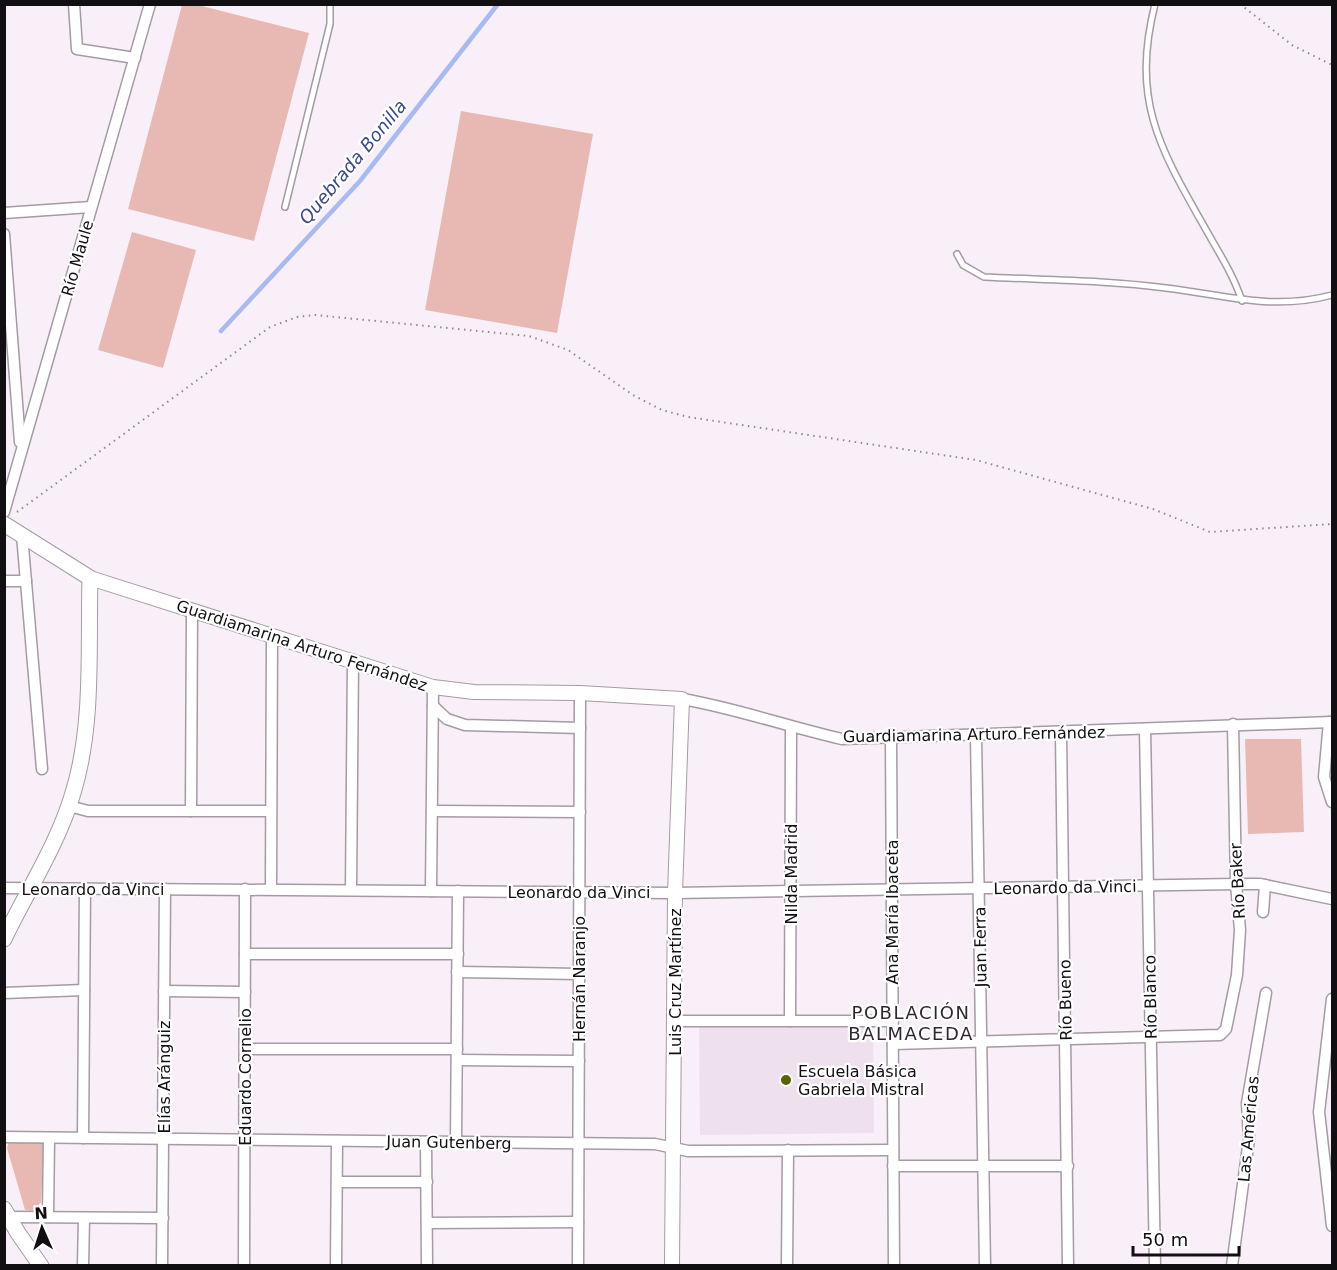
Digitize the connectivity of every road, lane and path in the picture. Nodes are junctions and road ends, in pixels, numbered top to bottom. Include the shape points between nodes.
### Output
1 (74, 4) edge
2 (150, 4) edge
3 (330, 4) edge
4 (1155, 4) edge
5 (1240, 4) edge
6 (135, 58) junction
7 (1332, 65) edge
8 (91, 207) junction
9 (285, 207) dead end
10 (4, 213) edge
11 (4, 234) edge
12 (957, 254) dead end
13 (1332, 296) edge
14 (1242, 301) junction
15 (21, 452) junction
16 (9, 475) edge
17 (8, 516) edge
18 (1332, 524) edge
19 (22, 535) junction
20 (90, 578) junction
21 (4, 581) edge
22 (26, 581) junction
23 (192, 610) junction
24 (272, 636) junction
25 (352, 660) junction
26 (433, 687) junction
27 (580, 693) junction
28 (682, 699) junction
29 (433, 706) junction
30 (1331, 722) edge
31 (1233, 724) junction
32 (580, 728) junction
33 (791, 728) junction
34 (1145, 729) junction
35 (1061, 734) junction
36 (976, 736) junction
37 (891, 738) junction
38 (42, 769) dead end
39 (1332, 802) edge
40 (69, 806) junction
41 (190, 811) junction
42 (432, 811) junction
43 (271, 812) junction
44 (580, 812) junction
45 (1236, 884) junction
46 (1148, 885) junction
47 (1265, 885) junction
48 (1063, 887) junction
49 (4, 888) edge
50 (85, 888) junction
51 (979, 888) junction
52 (28, 889) junction
53 (165, 889) junction
54 (245, 889) junction
55 (892, 889) junction
56 (271, 890) junction
57 (351, 890) junction
58 (431, 891) junction
59 (458, 891) junction
60 (791, 891) junction
61 (579, 892) junction
62 (675, 893) junction
63 (1332, 898) edge
64 (1263, 912) dead end
65 (4, 939) edge
66 (245, 954) junction
67 (458, 954) junction
68 (458, 972) junction
69 (579, 974) junction
70 (84, 990) junction
71 (164, 991) junction
72 (245, 992) junction
73 (4, 993) edge
74 (1266, 993) dead end
75 (1332, 999) edge
76 (674, 1021) junction
77 (790, 1021) junction
78 (893, 1021) junction
79 (1151, 1037) junction
80 (1065, 1039) junction
81 (981, 1041) junction
82 (893, 1044) junction
83 (457, 1048) junction
84 (245, 1049) junction
85 (457, 1060) junction
86 (579, 1060) junction
87 (4, 1137) edge
88 (49, 1138) junction
89 (83, 1138) junction
90 (163, 1139) junction
91 (245, 1140) junction
92 (337, 1141) junction
93 (426, 1142) junction
94 (456, 1142) junction
95 (578, 1143) junction
96 (673, 1148) junction
97 (788, 1150) junction
98 (893, 1150) junction
99 (893, 1166) junction
100 (983, 1166) junction
101 (1068, 1166) junction
102 (337, 1182) junction
103 (427, 1182) junction
104 (6, 1213) edge
105 (48, 1217) junction
106 (84, 1218) junction
107 (163, 1218) junction
108 (427, 1222) junction
109 (578, 1222) junction
110 (1332, 1226) edge
111 (41, 1266) edge
112 (83, 1266) edge
113 (162, 1266) edge
114 (244, 1266) edge
115 (336, 1266) edge
116 (427, 1266) edge
117 (578, 1266) edge
118 (672, 1266) edge
119 (787, 1266) edge
120 (894, 1266) edge
121 (985, 1266) edge
122 (1068, 1266) edge
123 (1155, 1266) edge
124 (1232, 1266) edge

1 - 6 street via 77,49
2 - 6 street, Río Maule
3 - 9 lane via 330,24
4 - 14 lane via 1147,38 1146,92 1156,136 1232,272
5 - 7 path via 1292,45
6 - 8 street, Río Maule
8 - 10 street
8 - 15 street, Río Maule
11 - 15 street
12 - 14 lane via 963,265 984,277 1166,288
13 - 14 lane via 1276,304
15 - 16 street, Río Maule
16 - 17 street, Río Maule
17 - 18 path via 270,327 315,315 529,336 568,350 662,410 976,460 1153,509 1210,532
17 - 19 main road, Guardiamarina Arturo Fernández
19 - 20 main road, Guardiamarina Arturo Fernández
19 - 22 street
20 - 23 street, Guardiamarina Arturo Fernández
20 - 40 main road via 84,736
21 - 22 street
22 - 38 street
23 - 24 street, Guardiamarina Arturo Fernández
23 - 41 street
24 - 25 street, Guardiamarina Arturo Fernández
24 - 43 street
25 - 26 street, Guardiamarina Arturo Fernández
25 - 57 street
26 - 27 street, Guardiamarina Arturo Fernández via 474,692
26 - 29 street
27 - 28 street, Guardiamarina Arturo Fernández
27 - 32 street, Hernán Naranjo
28 - 33 street, Guardiamarina Arturo Fernández
28 - 62 street, Luis Cruz Martínez
29 - 32 street, Guardiamarina Arturo Fernández via 447,719 465,726
29 - 42 street
30 - 31 street, Guardiamarina Arturo Fernández
30 - 39 street via 1324,777
31 - 34 street, Guardiamarina Arturo Fernández
31 - 45 street, Río Baker
32 - 44 street, Hernán Naranjo
33 - 37 street, Guardiamarina Arturo Fernández via 842,739
33 - 60 street, Nilda Madrid
34 - 35 street, Guardiamarina Arturo Fernández
34 - 46 street, Río Blanco
35 - 36 street, Guardiamarina Arturo Fernández
35 - 48 street, Río Bueno
36 - 37 street, Guardiamarina Arturo Fernández
36 - 51 street, Juan Ferra
37 - 55 street, Ana María Ibaceta
40 - 41 street via 88,811
40 - 52 main road
41 - 43 street
42 - 44 street
42 - 58 street
43 - 56 street
44 - 61 street, Hernán Naranjo
45 - 46 street, Leonardo da Vinci
45 - 47 street, Leonardo da Vinci
45 - 79 street, Río Baker via 1238,975 1226,1029 1220,1035
46 - 48 street, Leonardo da Vinci
46 - 79 street, Río Blanco
47 - 63 street, Leonardo da Vinci
47 - 64 street
48 - 51 street, Leonardo da Vinci
48 - 80 street, Río Bueno
49 - 52 street, Leonardo da Vinci
50 - 52 street, Leonardo da Vinci
50 - 53 street, Leonardo da Vinci
50 - 70 street
51 - 55 street, Leonardo da Vinci
51 - 81 street, Juan Ferra
52 - 65 main road
53 - 54 street, Leonardo da Vinci
53 - 71 street, Elías Aránguiz
54 - 56 street, Leonardo da Vinci
54 - 66 street, Eduardo Cornelio
55 - 60 street, Leonardo da Vinci
55 - 78 street, Ana María Ibaceta
56 - 57 street, Leonardo da Vinci
57 - 58 street, Leonardo da Vinci
58 - 59 street, Leonardo da Vinci
59 - 61 street, Leonardo da Vinci
59 - 67 street
60 - 62 street, Leonardo da Vinci
60 - 77 street, Nilda Madrid
61 - 62 street, Leonardo da Vinci
61 - 69 street, Hernán Naranjo
62 - 76 street, Luis Cruz Martínez
66 - 67 street
66 - 72 street, Eduardo Cornelio
67 - 68 street
68 - 69 street
68 - 83 street
69 - 86 street, Hernán Naranjo
70 - 73 street
70 - 89 street
71 - 72 street
71 - 90 street, Elías Aránguiz
72 - 84 street, Eduardo Cornelio
74 - 124 street, Las Américas via 1246,1103 1249,1139
75 - 110 street via 1319,1112
76 - 77 street
76 - 96 street, Luis Cruz Martínez
77 - 78 street
78 - 82 street, Ana María Ibaceta
79 - 80 street
79 - 123 street, Río Blanco
80 - 81 street
80 - 101 street, Río Bueno
81 - 82 street
81 - 100 street, Juan Ferra
82 - 98 street, Ana María Ibaceta
83 - 84 street
83 - 85 street
84 - 91 street, Eduardo Cornelio
85 - 86 street
85 - 94 street
86 - 95 street, Hernán Naranjo
87 - 88 street, Juan Gutenberg
88 - 89 street, Juan Gutenberg
88 - 105 street
89 - 90 street, Juan Gutenberg
90 - 91 street, Juan Gutenberg
90 - 107 street, Elías Aránguiz
91 - 92 street, Juan Gutenberg
91 - 114 street, Eduardo Cornelio
92 - 93 street, Juan Gutenberg
92 - 102 street
93 - 94 street, Juan Gutenberg
93 - 103 street
94 - 95 street, Juan Gutenberg
95 - 96 street, Juan Gutenberg via 655,1144
95 - 109 street, Hernán Naranjo
96 - 97 street, Juan Gutenberg
96 - 118 street, Luis Cruz Martínez
97 - 98 street, Juan Gutenberg
97 - 119 street
98 - 99 street, Ana María Ibaceta
99 - 100 street
99 - 120 street, Ana María Ibaceta
100 - 101 street
100 - 121 street, Juan Ferra
101 - 122 street, Río Bueno
102 - 103 street
102 - 115 street
103 - 108 street
104 - 105 street
104 - 111 main road
105 - 106 street
106 - 107 street
106 - 112 street
107 - 113 street, Elías Aránguiz
108 - 109 street
108 - 116 street
109 - 117 street, Hernán Naranjo

